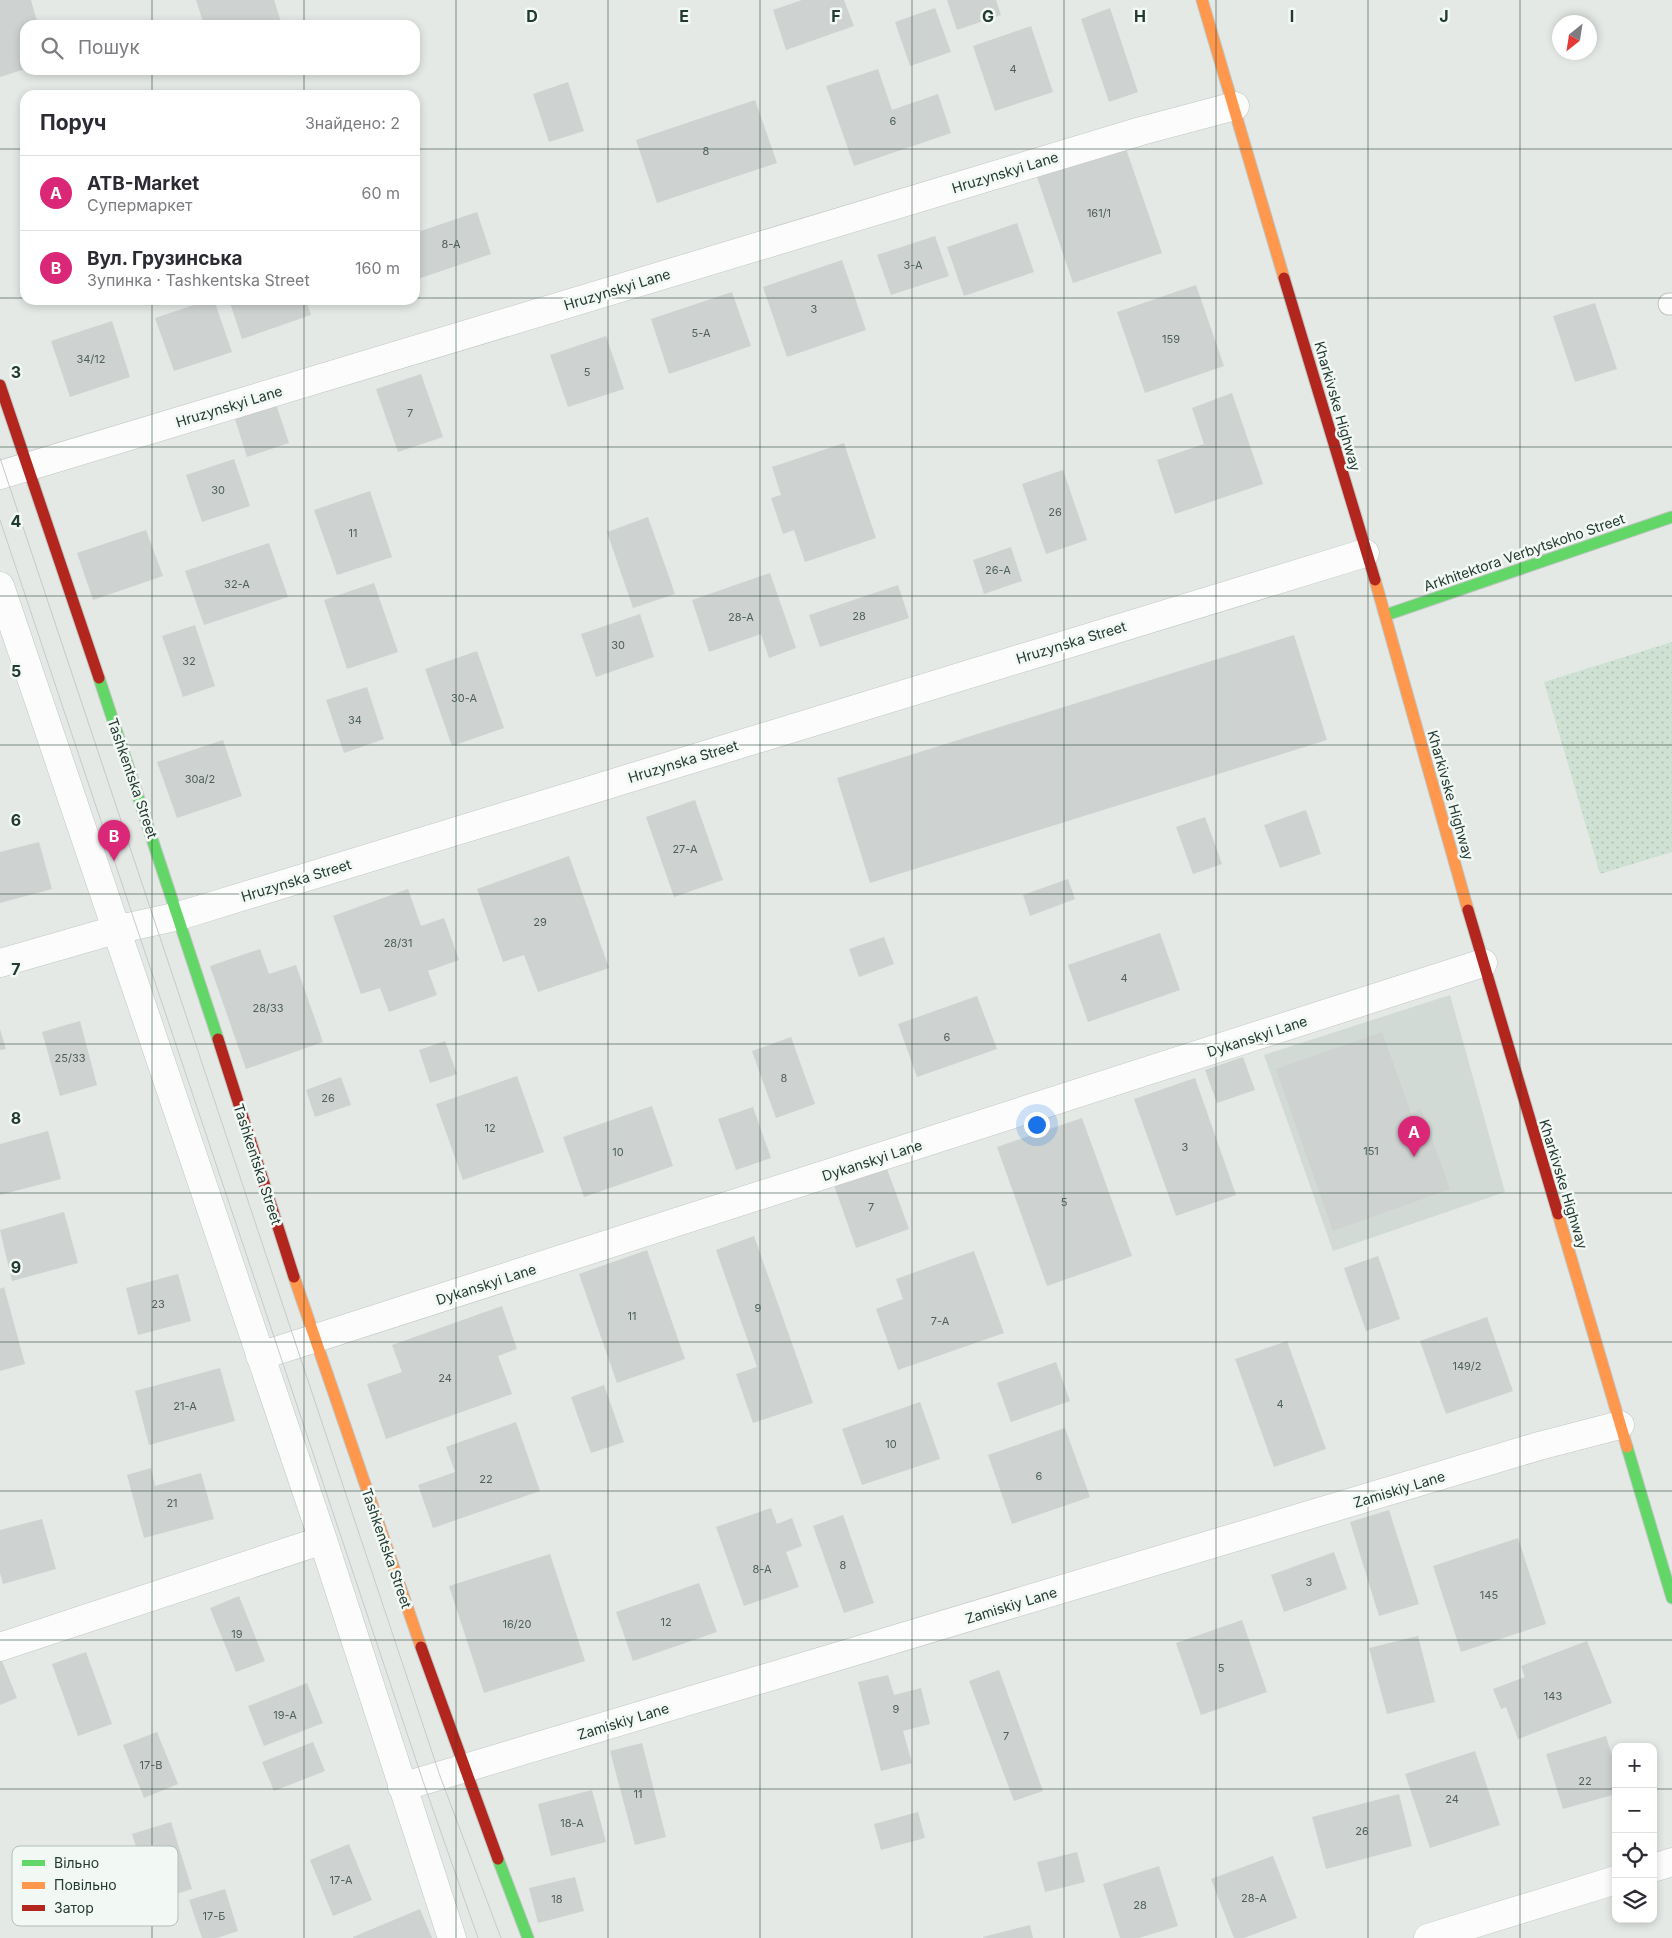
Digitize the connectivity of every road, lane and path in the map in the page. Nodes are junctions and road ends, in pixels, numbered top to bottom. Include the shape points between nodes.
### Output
1 (1202, 0) edge
2 (1235, 106) junction
3 (0, 385) edge
4 (27, 467) junction
5 (0, 475) edge
6 (1672, 516) edge
7 (1365, 552) junction
8 (0, 586) edge
9 (1386, 615) junction
10 (179, 916) junction
11 (115, 930) junction
12 (0, 963) edge
13 (1483, 964) junction
14 (314, 1340) junction
15 (260, 1356) junction
16 (1620, 1425) junction
17 (323, 1540) junction
18 (1672, 1598) edge
19 (0, 1647) edge
20 (464, 1769) junction
21 (402, 1787) junction
22 (1672, 1862) edge
23 (1657, 1867) edge
24 (1612, 1881) edge
25 (452, 1938) edge
26 (528, 1938) edge
27 (1428, 1938) edge

1 - 2 street, Kharkivske Highway
2 - 4 street, Hruzynskyi Lane
2 - 7 street, Kharkivske Highway
3 - 4 street, Tashkentska Street
4 - 5 street, Hruzynskyi Lane
4 - 10 street, Tashkentska Street
6 - 9 street, Arkhitektora Verbytskoho Street
7 - 9 street, Kharkivske Highway
7 - 10 street, Hruzynska Street
8 - 11 street
9 - 13 street, Kharkivske Highway
10 - 11 street, Hruzynska Street
10 - 14 street, Tashkentska Street
11 - 12 street, Hruzynska Street
11 - 15 street
13 - 14 street, Dykanskyi Lane
13 - 16 street, Kharkivske Highway
14 - 15 street, Dykanskyi Lane
14 - 20 street, Tashkentska Street
15 - 17 street
16 - 18 street, Kharkivske Highway
16 - 20 street, Zamiskiy Lane via 1530,1449
17 - 19 street
17 - 21 street
20 - 21 street, Zamiskiy Lane
20 - 26 street, Tashkentska Street
21 - 25 street
22 - 23 street
24 - 27 street

